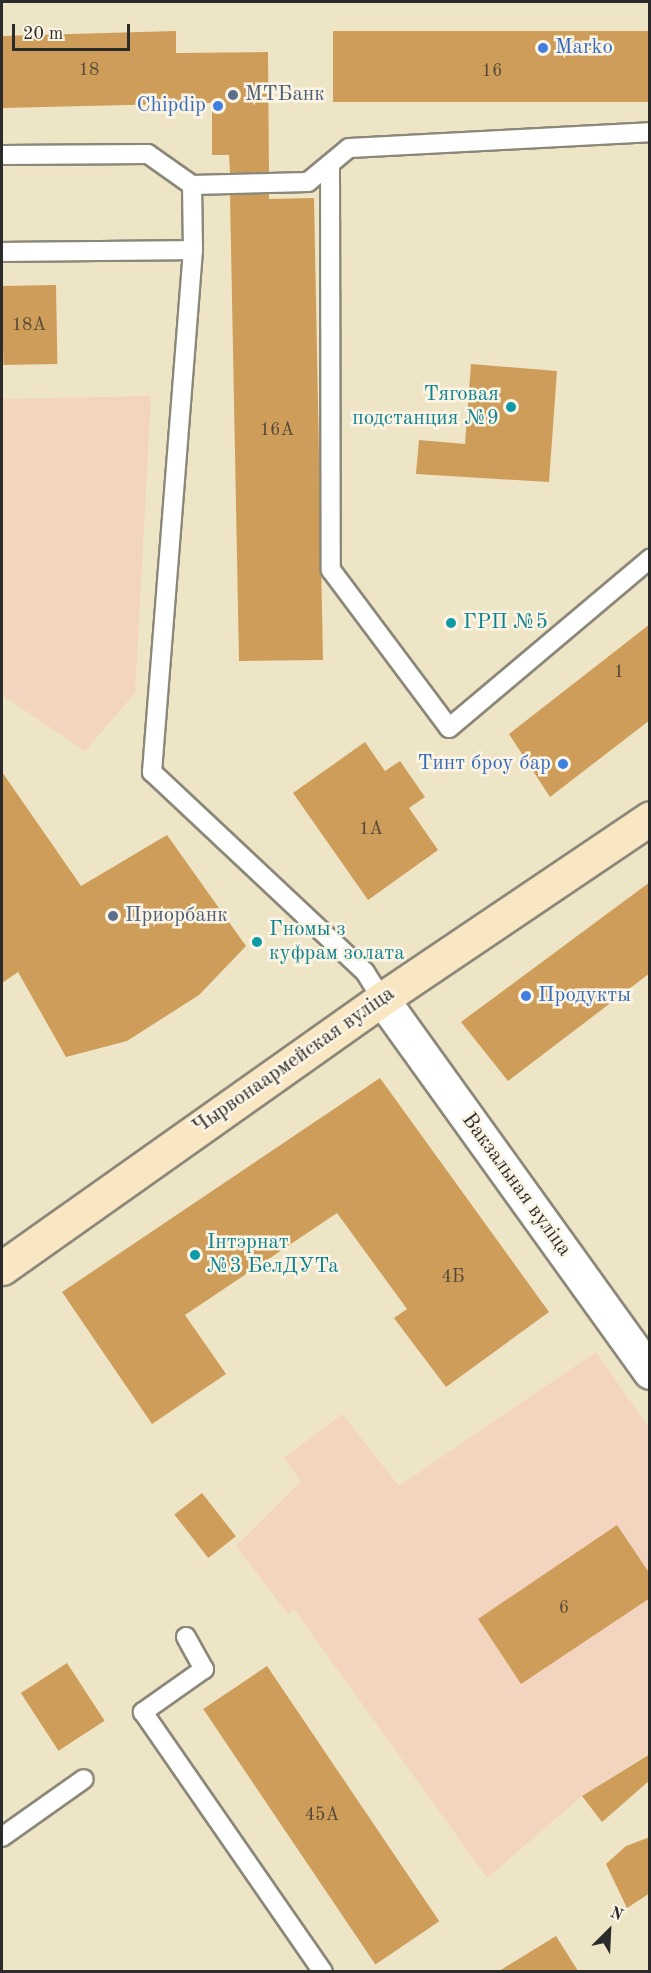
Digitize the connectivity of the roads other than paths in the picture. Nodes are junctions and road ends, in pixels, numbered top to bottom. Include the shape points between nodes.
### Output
1 (650, 132) edge
2 (2, 155) edge
3 (330, 164) junction
4 (192, 185) junction
5 (193, 250) junction
6 (2, 252) edge
7 (650, 560) edge
8 (650, 818) edge
9 (382, 999) junction
10 (2, 1268) edge
11 (650, 1372) edge
12 (186, 1637) dead end
13 (84, 1779) dead end
14 (2, 1837) edge
15 (323, 1971) edge

1 - 3 lane via 349,148
2 - 4 lane via 148,154
3 - 4 lane via 308,183
3 - 7 lane via 331,570 449,728
4 - 5 lane
5 - 6 lane
5 - 9 lane via 152,772 365,972
8 - 9 street, Чырвонаармейская вуліца
9 - 10 street, Чырвонаармейская вуліца
9 - 11 street, Вакзальная вуліца
12 - 15 lane via 204,1669 143,1712
13 - 14 lane

